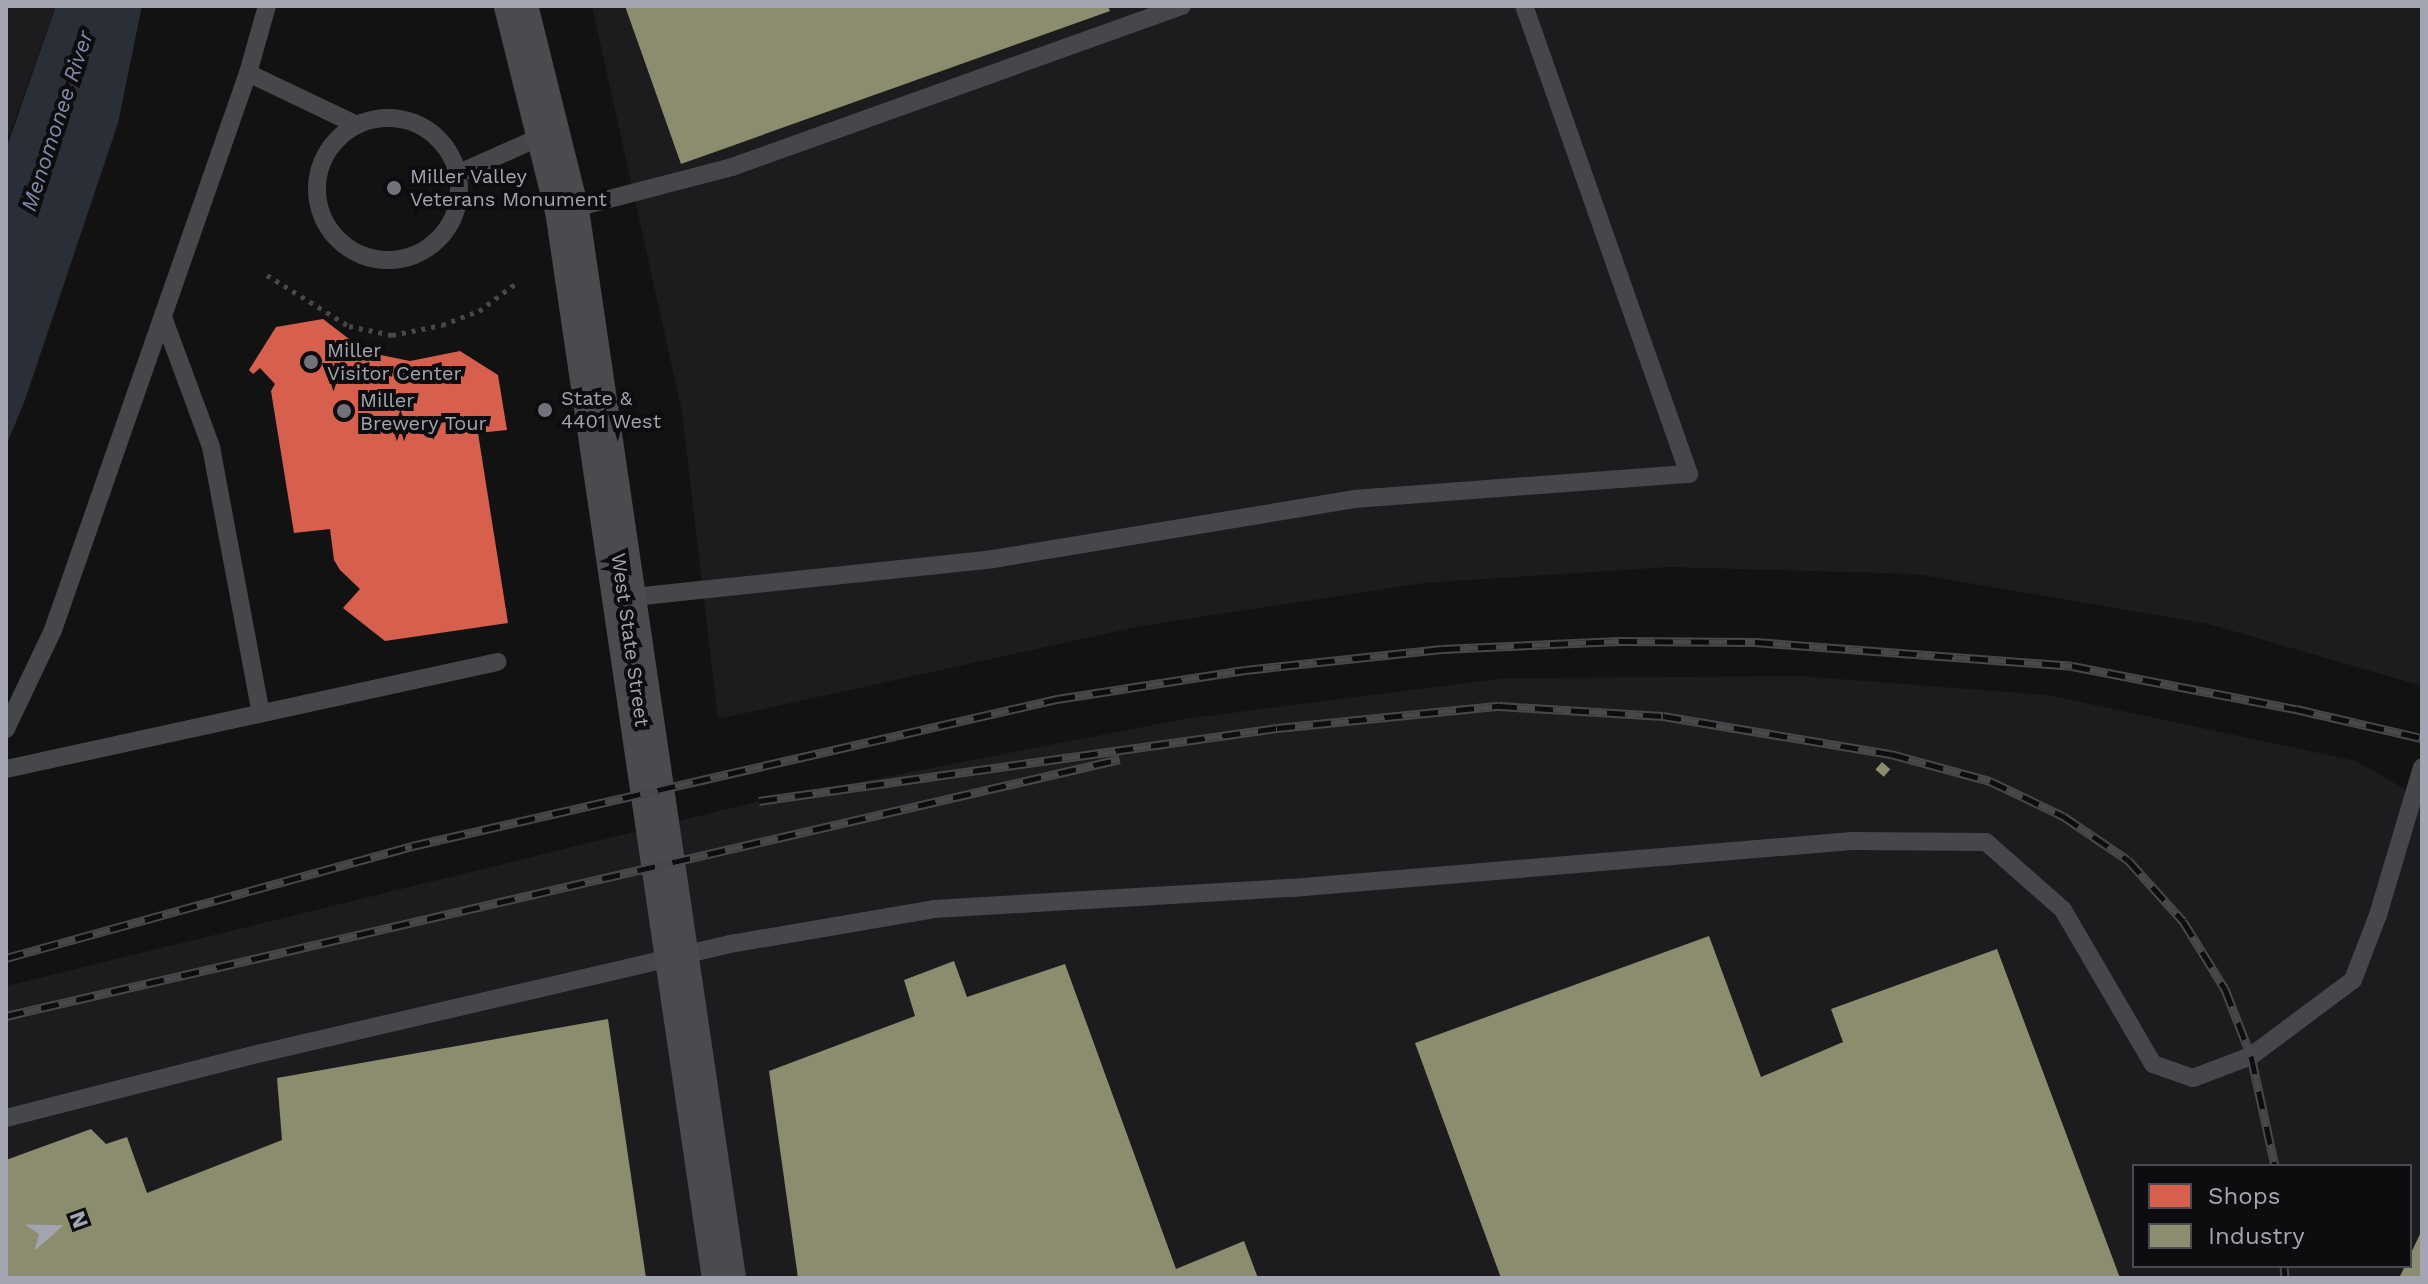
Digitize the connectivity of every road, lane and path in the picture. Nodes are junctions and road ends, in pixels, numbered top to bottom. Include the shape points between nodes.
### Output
1 (267, 6) edge
2 (516, 6) edge
3 (1182, 6) edge
4 (1524, 6) edge
5 (248, 73) junction
6 (357, 125) junction
7 (547, 134) junction
8 (457, 174) junction
9 (567, 210) junction
10 (267, 275) dead end
11 (515, 284) dead end
12 (163, 317) junction
13 (624, 598) junction
14 (497, 662) dead end
15 (261, 713) junction
16 (6, 729) edge
17 (2422, 767) edge
18 (6, 769) edge
19 (677, 956) junction
20 (6, 1118) edge
21 (724, 1278) edge

1 - 5 lane
2 - 7 main road, West State Street
3 - 9 lane via 732,167
4 - 13 lane via 1689,474 1354,499 993,559
5 - 6 lane
5 - 12 lane
6 - 8 lane via 377,118 419,125 437,137
6 - 8 lane via 336,140 322,160 317,184 318,209 329,231 347,249 382,260 418,255 453,219
7 - 8 lane
7 - 9 main road, West State Street
9 - 13 main road, West State Street
10 - 11 path via 349,326 392,335 479,311
12 - 15 lane via 211,447
12 - 16 lane via 53,630
13 - 19 main road, West State Street
14 - 15 lane
15 - 18 lane
17 - 19 lane via 2353,980 2251,1056 2193,1078 2153,1064 2063,910 1986,842 1852,841 1292,888 943,908
19 - 20 lane
19 - 21 main road, West State Street

